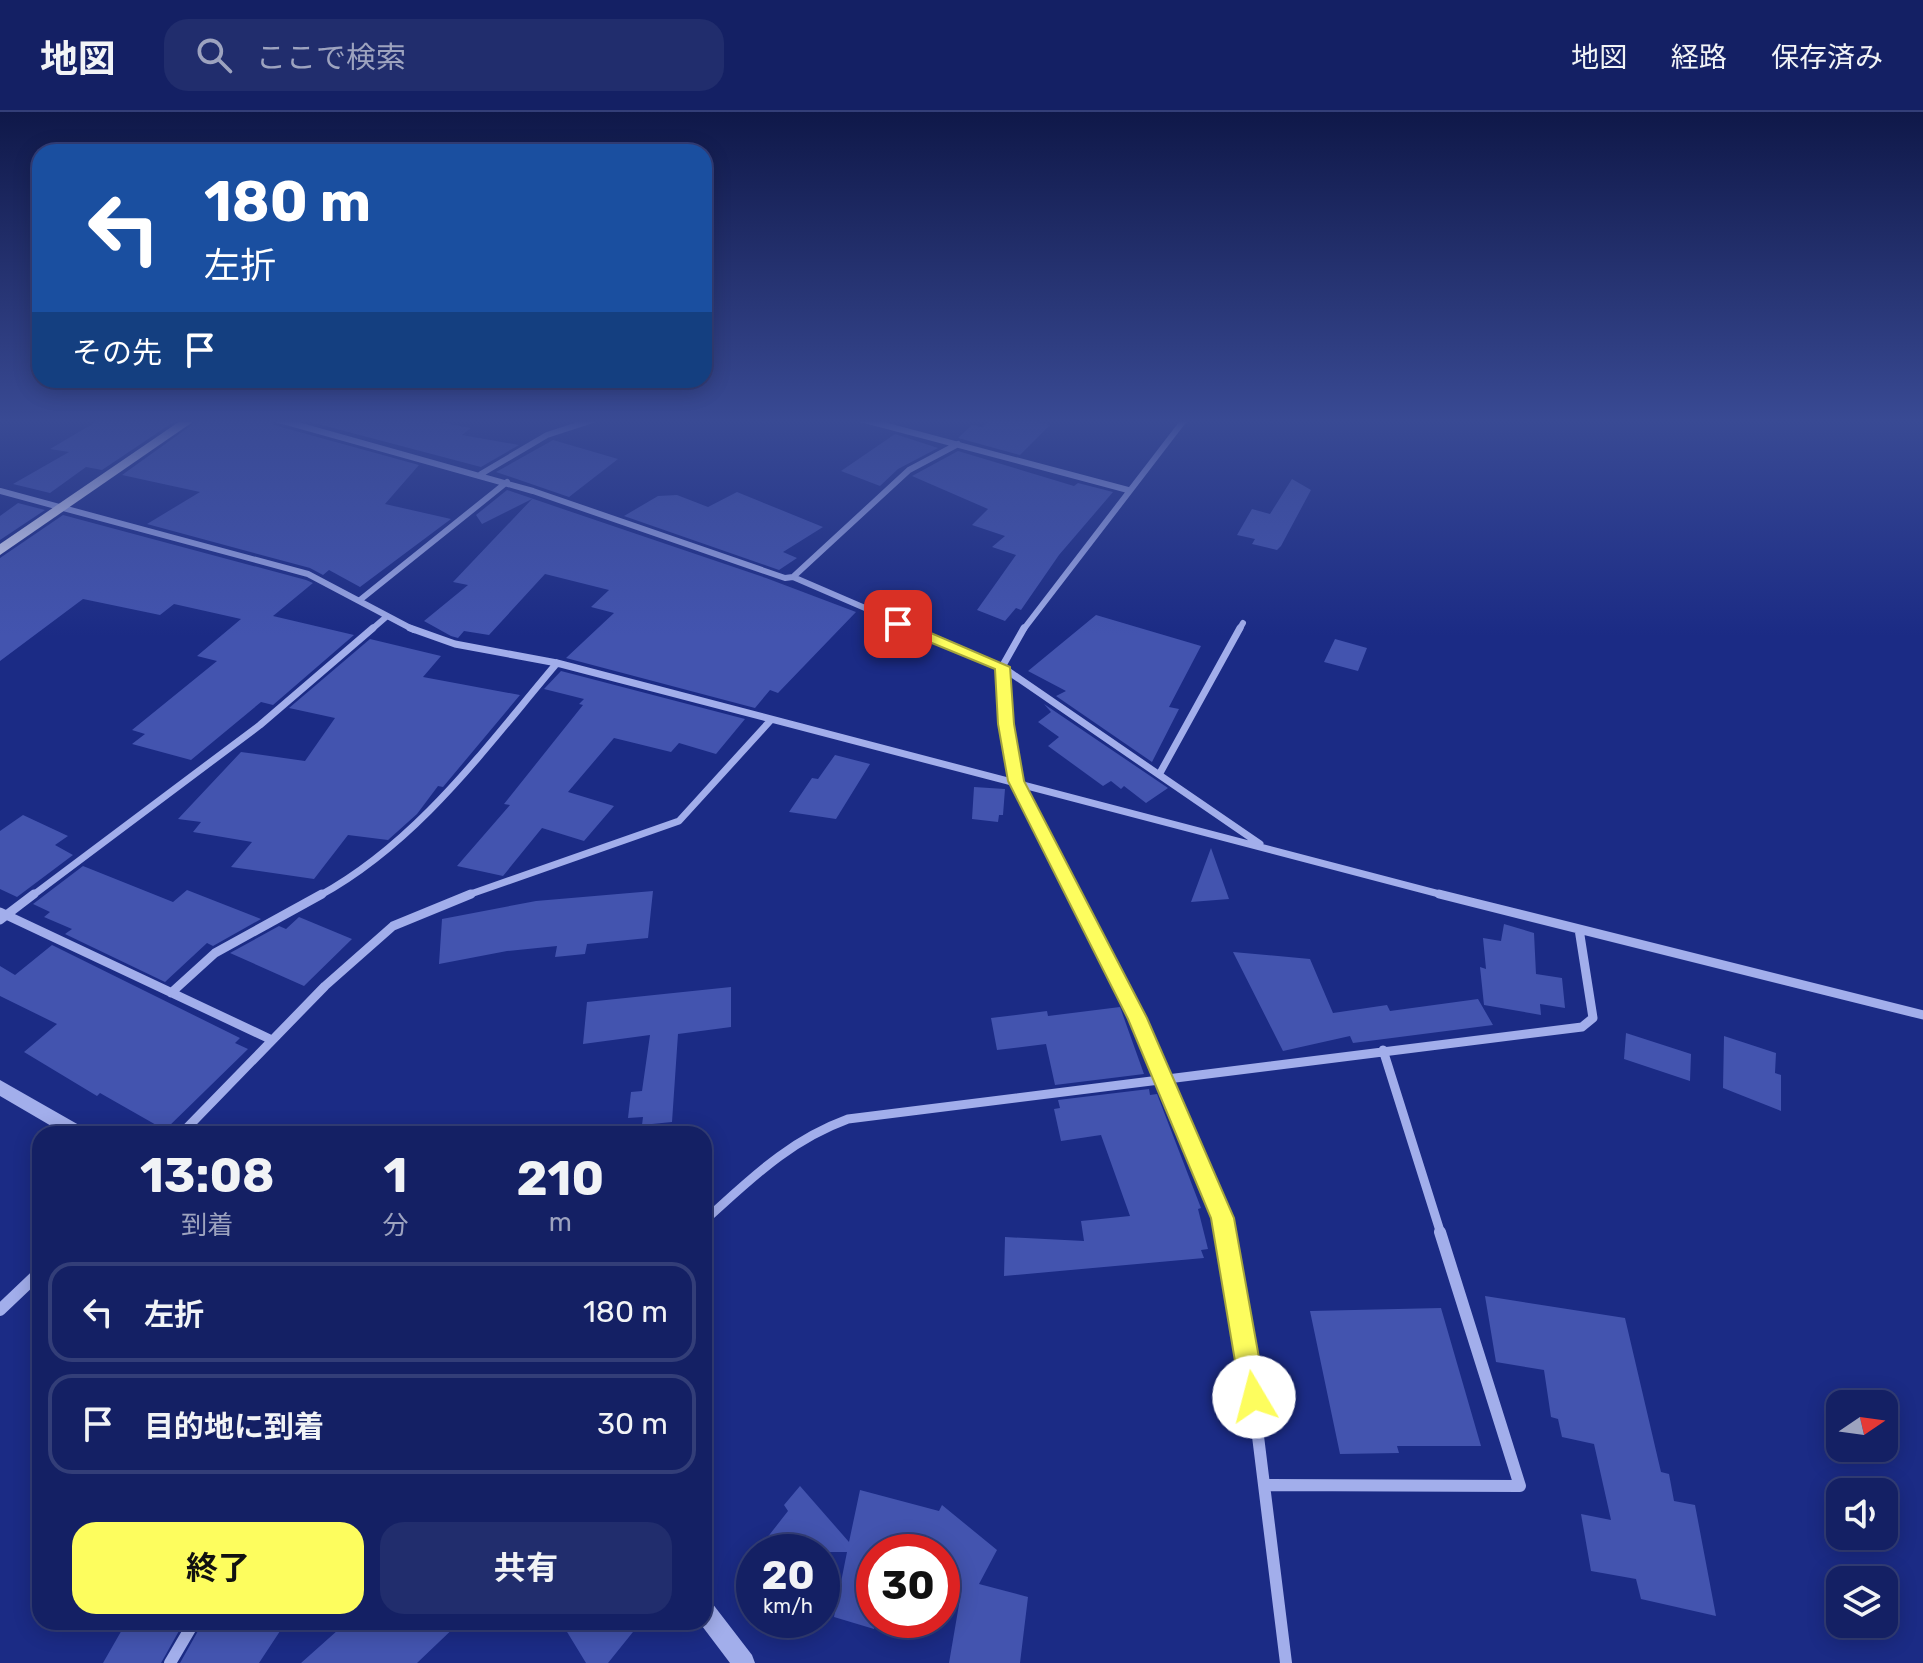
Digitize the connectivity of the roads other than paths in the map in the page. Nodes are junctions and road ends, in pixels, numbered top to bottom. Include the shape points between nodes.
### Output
1 (1, 491) edge
2 (86, 491) edge
3 (495, 491) edge
4 (536, 491) edge
5 (886, 491) edge
6 (1127, 491) edge
7 (62, 508) junction
8 (0, 551) edge
9 (793, 577) junction
10 (360, 600) junction
11 (386, 617) junction
12 (1243, 623) dead end
13 (557, 663) junction
14 (1002, 667) junction
15 (770, 721) junction
16 (1160, 773) junction
17 (1016, 781) junction
18 (1264, 847) junction
19 (2, 915) edge
20 (1579, 929) junction
21 (171, 993) junction
22 (1923, 1015) edge
23 (272, 1040) junction
24 (1383, 1050) junction
25 (1165, 1077) junction
26 (0, 1087) edge
27 (66, 1126) edge
28 (189, 1126) edge
29 (712, 1214) edge
30 (32, 1280) edge
31 (0, 1310) edge
32 (1265, 1485) junction
33 (712, 1621) edge
34 (189, 1630) edge
35 (170, 1663) edge
36 (744, 1663) edge
37 (1286, 1663) edge

1 - 7 street
2 - 7 main road
3 - 10 street
4 - 9 street
5 - 9 street
6 - 14 street via 1014,641
7 - 8 main road
7 - 10 street via 334,582
9 - 14 street
10 - 11 street
11 - 13 street via 427,635
11 - 19 street via 260,725
12 - 16 street
13 - 15 street
13 - 21 street via 448,792 391,848 350,879 215,953
14 - 16 street
14 - 17 street
15 - 17 street
15 - 23 street via 679,821 393,926
16 - 18 street
17 - 18 street
17 - 25 street
18 - 20 street
19 - 21 street
20 - 22 street
20 - 24 street via 1593,1018 1582,1027
21 - 23 street
23 - 28 street
24 - 25 street
24 - 32 street via 1520,1486
25 - 29 street via 848,1119 810,1133
25 - 32 street via 1222,1218 1246,1339
26 - 27 street
30 - 31 street
32 - 37 street
33 - 36 street
34 - 35 street

